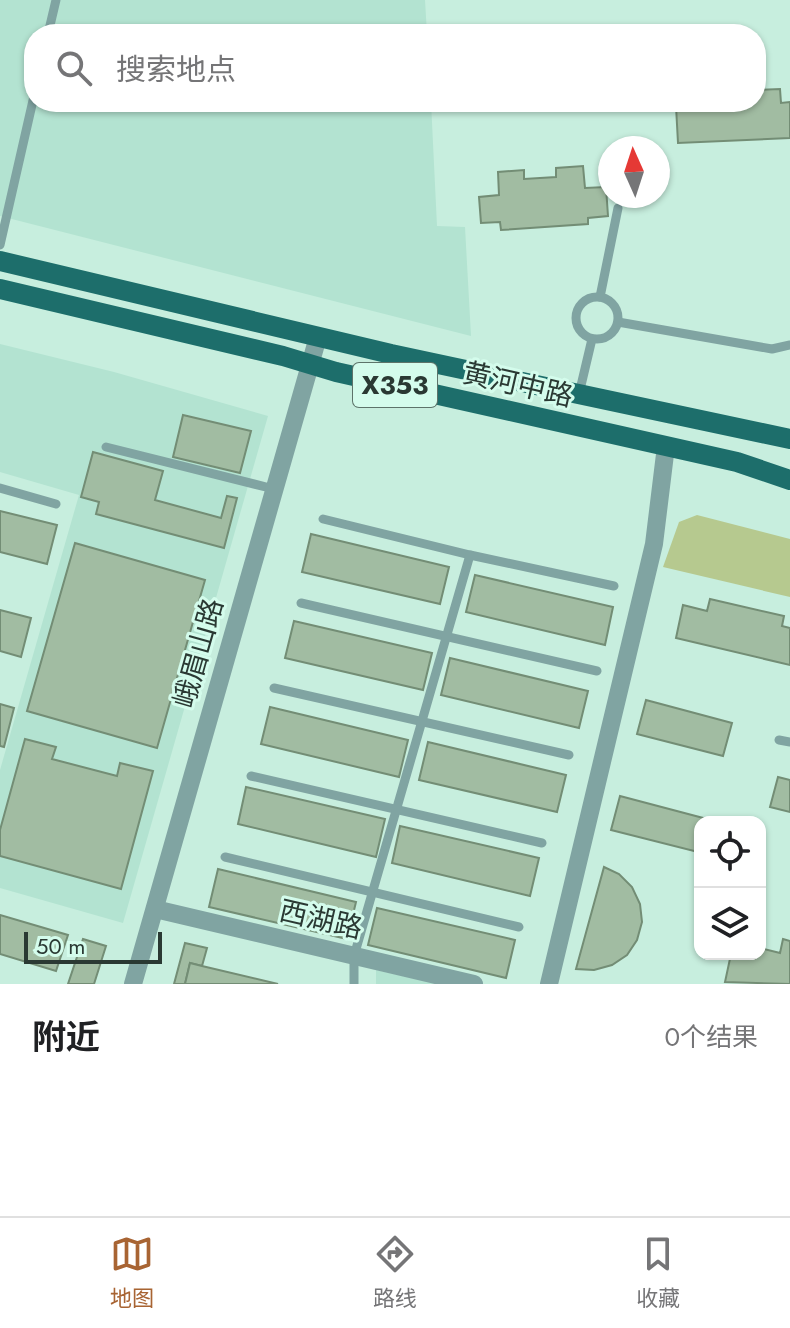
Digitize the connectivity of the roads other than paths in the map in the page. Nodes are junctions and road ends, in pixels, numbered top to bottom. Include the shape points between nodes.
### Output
1 (56, 0) edge
2 (50, 24) edge
3 (30, 112) edge
4 (618, 208) dead end
5 (0, 245) edge
6 (0, 261) edge
7 (0, 289) edge
8 (600, 297) junction
9 (618, 322) junction
10 (318, 337) junction
11 (592, 339) junction
12 (790, 345) edge
13 (311, 364) junction
14 (579, 394) junction
15 (790, 439) edge
16 (666, 446) junction
17 (106, 447) dead end
18 (790, 480) edge
19 (0, 488) edge
20 (274, 489) junction
21 (56, 504) dead end
22 (323, 519) dead end
23 (470, 555) junction
24 (614, 586) dead end
25 (301, 603) dead end
26 (446, 637) junction
27 (597, 671) dead end
28 (274, 688) dead end
29 (422, 722) junction
30 (779, 740) dead end
31 (790, 742) edge
32 (569, 755) dead end
33 (251, 776) dead end
34 (396, 809) junction
35 (542, 843) dead end
36 (225, 857) dead end
37 (372, 893) junction
38 (155, 909) junction
39 (519, 927) dead end
40 (354, 956) junction
41 (133, 984) edge
42 (354, 984) edge
43 (474, 984) edge
44 (549, 984) edge

1 - 2 lane
3 - 5 lane
4 - 8 lane
6 - 10 main road, 黄河中路 / X353
7 - 13 main road, 黄河中路 / X353
8 - 9 lane via 616,309
8 - 11 lane via 587,299 576,315 578,329
9 - 11 lane via 610,335
9 - 12 lane via 772,349
10 - 13 street, 峨眉山路
10 - 14 main road, 黄河中路 / X353
11 - 14 lane
13 - 16 main road, 黄河中路 / X353
13 - 20 street, 峨眉山路
14 - 15 main road, 黄河中路 / X353
16 - 18 main road, 黄河中路 / X353
16 - 44 street via 654,544
17 - 20 lane
19 - 21 lane
20 - 38 street, 峨眉山路
22 - 23 lane
23 - 24 lane
23 - 26 lane
25 - 26 lane
26 - 27 lane
26 - 29 lane
28 - 29 lane
29 - 32 lane
29 - 34 lane
30 - 31 lane
33 - 34 lane
34 - 35 lane
34 - 37 lane
36 - 37 lane
37 - 39 lane
37 - 40 lane
38 - 40 street, 西湖路
38 - 41 street, 峨眉山路
40 - 42 lane
40 - 43 street, 西湖路

